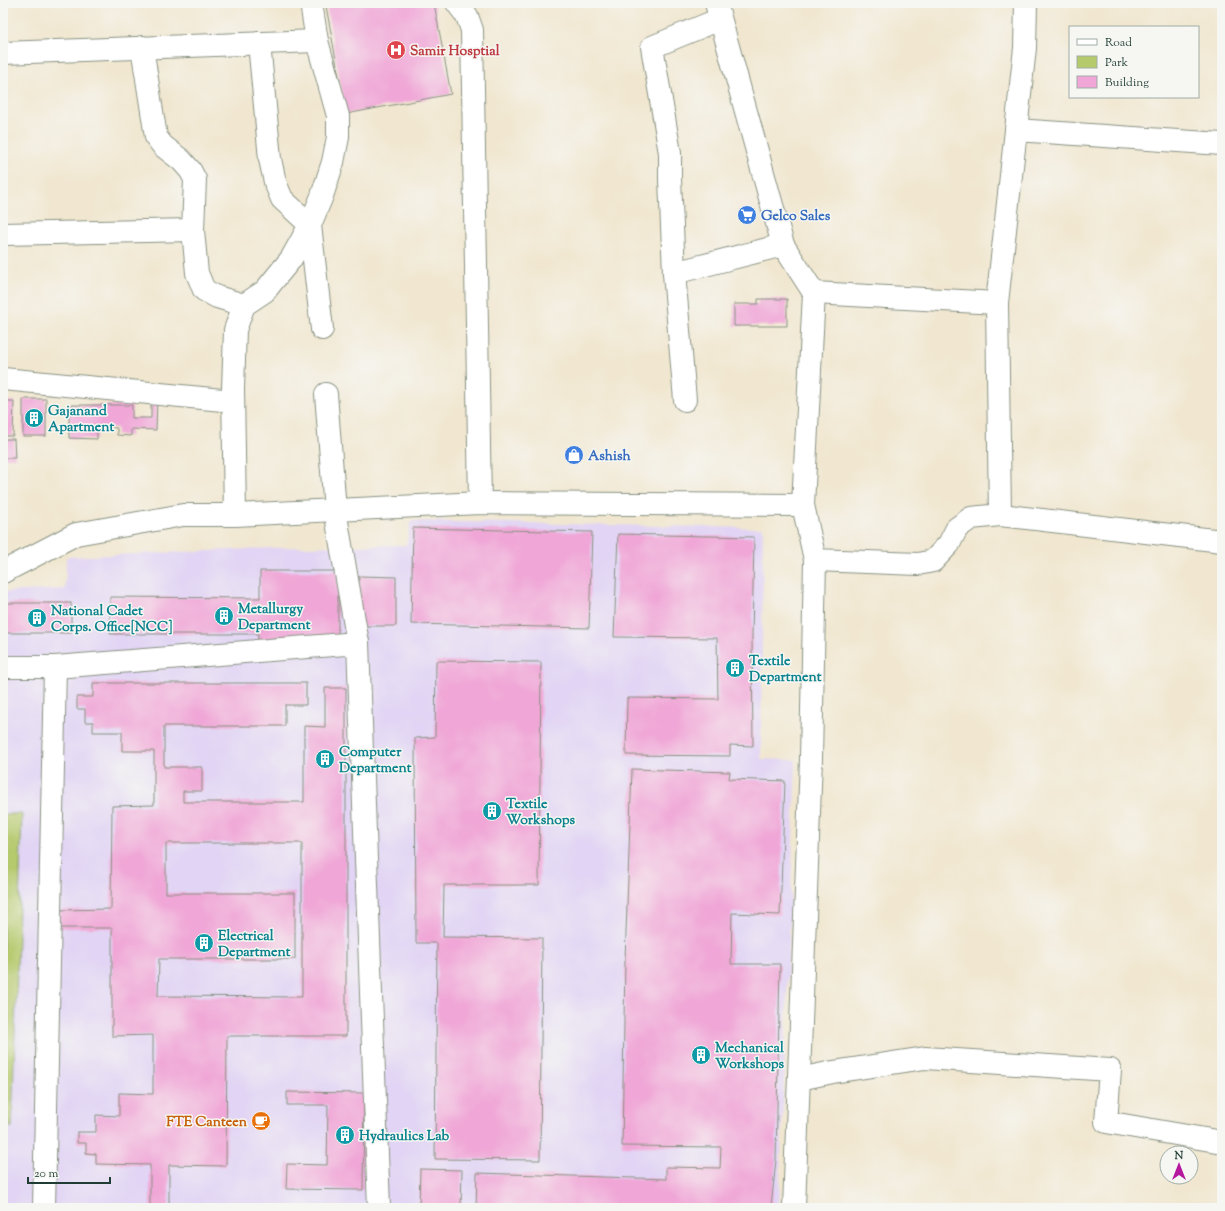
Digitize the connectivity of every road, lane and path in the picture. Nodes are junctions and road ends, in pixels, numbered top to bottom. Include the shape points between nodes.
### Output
1 (311, 3) edge
2 (457, 3) edge
3 (1026, 3) edge
4 (718, 11) edge
5 (317, 41) junction
6 (260, 43) junction
7 (142, 47) junction
8 (3, 53) edge
9 (1016, 130) junction
10 (1222, 144) edge
11 (310, 225) junction
12 (193, 230) junction
13 (3, 234) edge
14 (783, 245) junction
15 (674, 272) junction
16 (814, 293) junction
17 (997, 303) junction
18 (244, 305) junction
19 (322, 329) dead end
20 (3, 379) edge
21 (326, 394) dead end
22 (685, 400) dead end
23 (233, 401) junction
24 (480, 503) junction
25 (803, 505) junction
26 (335, 510) junction
27 (234, 514) junction
28 (1000, 515) junction
29 (1222, 541) edge
30 (815, 560) junction
31 (3, 572) edge
32 (358, 644) junction
33 (3, 667) edge
34 (55, 667) junction
35 (799, 1079) junction
36 (1222, 1142) edge
37 (44, 1208) edge
38 (379, 1208) edge
39 (794, 1208) edge

1 - 5 street
2 - 24 street via 472,30
3 - 9 street via 1025,48
4 - 14 street
4 - 15 street via 652,47 670,153
5 - 6 street
5 - 11 street via 338,116 338,137 328,181
6 - 7 street
6 - 11 street via 270,159 275,182 282,198
7 - 8 street
7 - 12 street via 156,137 181,160 195,178
9 - 10 street
9 - 17 street
11 - 18 street via 291,259 277,276 264,291
11 - 19 street
12 - 13 street
12 - 18 street via 196,272 204,290 217,298
14 - 15 street
14 - 16 street
15 - 22 street
16 - 17 street
16 - 25 street
17 - 28 street
18 - 23 street via 235,330
20 - 23 street
21 - 26 street
23 - 27 street
24 - 25 street
24 - 26 street
25 - 30 street
26 - 27 street
26 - 32 street
27 - 31 street via 183,515 76,534
28 - 29 street
28 - 30 street via 970,518 957,528 949,544 932,561 918,564
30 - 35 street via 811,759
32 - 34 street
32 - 38 street
33 - 34 street
34 - 37 street
35 - 36 street via 925,1058 1110,1070 1106,1122
35 - 39 street

